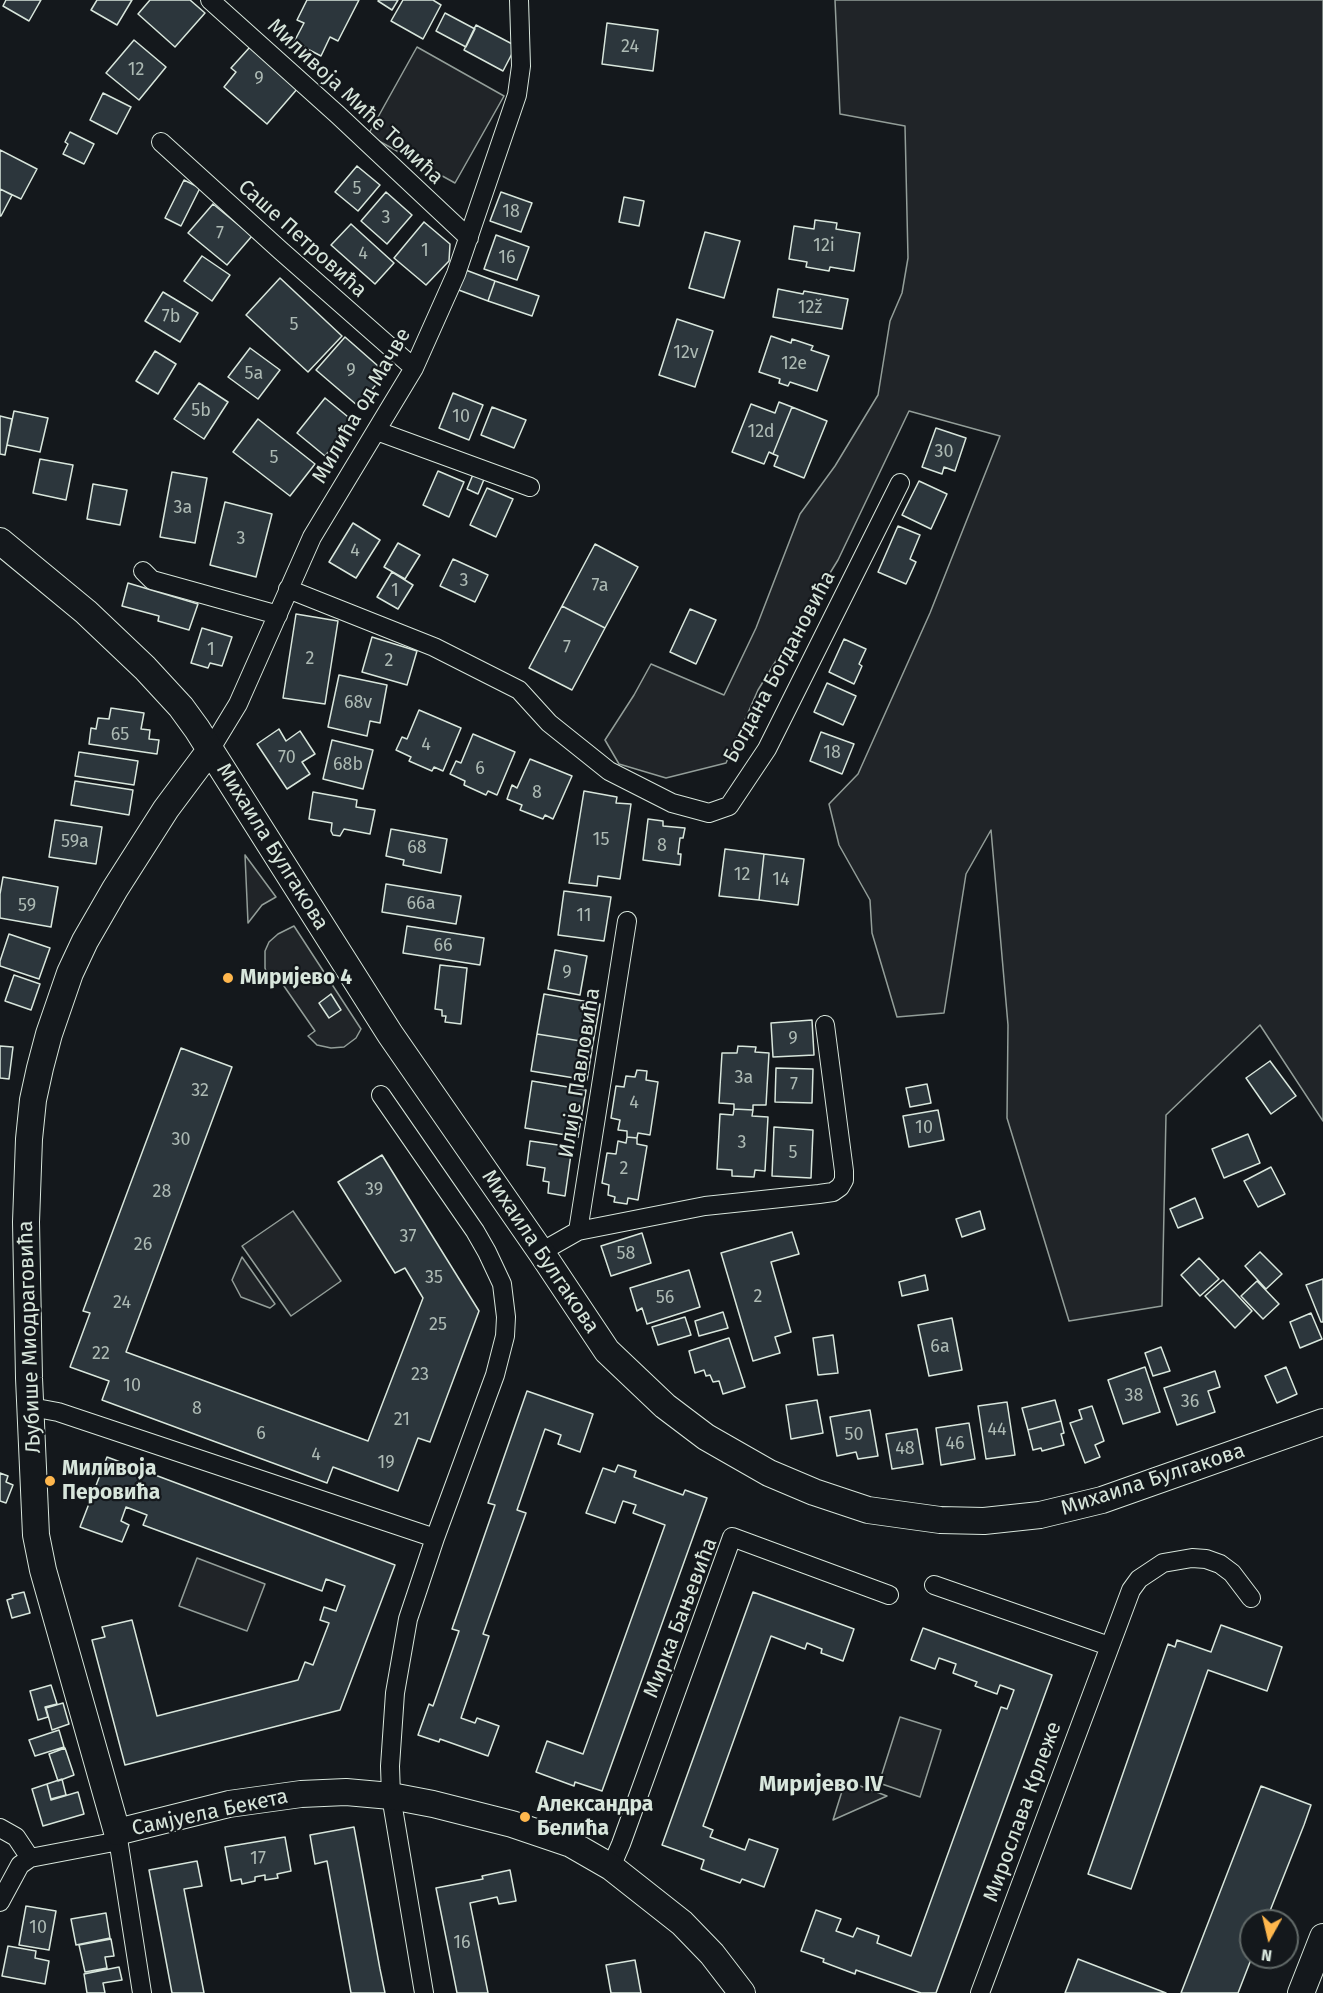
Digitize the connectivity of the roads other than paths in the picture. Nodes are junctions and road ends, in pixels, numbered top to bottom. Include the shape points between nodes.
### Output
1 (210, 0) edge
2 (519, 0) edge
3 (161, 142) dead end
4 (469, 238) junction
5 (414, 368) junction
6 (377, 431) junction
7 (900, 483) dead end
8 (530, 487) dead end
9 (0, 540) edge
10 (143, 571) dead end
11 (288, 589) junction
12 (278, 615) junction
13 (210, 750) junction
14 (627, 921) dead end
15 (825, 1025) dead end
16 (381, 1095) dead end
17 (578, 1231) junction
18 (541, 1252) junction
19 (31, 1407) junction
20 (1323, 1422) edge
21 (435, 1538) junction
22 (934, 1585) dead end
23 (889, 1595) dead end
24 (1251, 1598) dead end
25 (1109, 1646) junction
26 (391, 1796) junction
27 (0, 1828) edge
28 (118, 1837) junction
29 (30, 1858) junction
30 (611, 1867) junction
31 (0, 1902) edge
32 (1323, 1937) edge
33 (142, 1993) edge
34 (424, 1993) edge
35 (742, 1993) edge
36 (980, 1993) edge
37 (1301, 1993) edge

1 - 4 street, Миливоја Миће Томића
2 - 4 street, Милића од Мачве via 518,95
3 - 5 street, Саше Петровића
4 - 5 street, Милића од Мачве
5 - 6 street, Милића од Мачве
6 - 8 street
6 - 11 street, Милића од Мачве via 312,537
7 - 11 street, Богдана Богдановића via 767,749 729,806 709,813 672,803 609,771 549,723 519,690 434,647
9 - 13 street, Михаила Булгакова via 66,594 145,668 181,707
10 - 12 street via 161,582
11 - 12 street, Милића од Мачве
12 - 13 street, Милића од Мачве via 238,704
13 - 18 street, Михаила Булгакова via 390,1034
13 - 19 street, Љубише Миодраговића via 165,809 85,941 49,1034 33,1100 27,1175
14 - 17 street, Илије Павловића
15 - 17 street via 844,1171 840,1187 833,1192 705,1206
16 - 21 street via 475,1231 496,1270 505,1299 505,1336 495,1375
17 - 18 street
18 - 20 street, Михаила Булгакова via 608,1351 665,1406 706,1437 770,1473 868,1510 940,1520 984,1521 1040,1515 1102,1500
19 - 21 street via 58,1412
19 - 28 street, Љубише Миодраговића via 40,1555
21 - 26 street via 408,1619 395,1693
22 - 25 street
23 - 30 street, Мирка Бањевића via 732,1537
24 - 25 street, Мирослава Крлеже via 1220,1564 1192,1558 1163,1563 1139,1579 1131,1590
25 - 36 street, Мирослава Крлеже
26 - 28 street, Самјуела Бекета via 301,1794 228,1804
26 - 30 street, Самјуела Бекета via 545,1834 584,1850
26 - 34 street
27 - 29 street via 16,1837
28 - 29 street
28 - 33 street, Љубише Миодраговића
29 - 31 street via 20,1865
30 - 35 street, Самјуела Бекета via 682,1923
32 - 37 street

